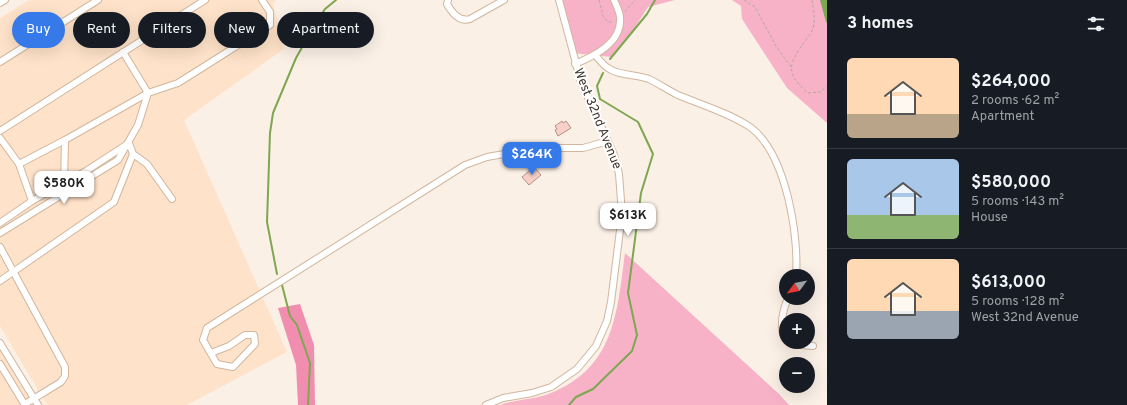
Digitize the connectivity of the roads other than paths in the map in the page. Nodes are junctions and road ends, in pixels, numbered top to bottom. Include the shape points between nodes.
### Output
1 (5, 0) edge
2 (98, 0) edge
3 (205, 0) edge
4 (262, 0) edge
5 (448, 0) edge
6 (504, 0) edge
7 (559, 0) edge
8 (614, 0) edge
9 (0, 3) edge
10 (123, 52) junction
11 (595, 55) junction
12 (0, 62) edge
13 (575, 64) junction
14 (148, 93) junction
15 (0, 131) edge
16 (0, 138) edge
17 (65, 140) junction
18 (608, 141) junction
19 (129, 143) junction
20 (133, 154) junction
21 (19, 164) junction
22 (64, 184) junction
23 (172, 199) dead end
24 (32, 201) junction
25 (0, 223) edge
26 (0, 233) edge
27 (0, 247) edge
28 (796, 269) edge
29 (14, 272) junction
30 (0, 280) edge
31 (0, 343) edge
32 (211, 353) junction
33 (0, 364) edge
34 (34, 398) junction
35 (25, 404) edge
36 (38, 405) edge
37 (486, 405) edge

1 - 9 street
2 - 12 street
3 - 10 street
4 - 14 street via 270,12 270,25 178,83
5 - 6 street via 450,10 458,18 465,20
7 - 13 street, West 32nd Avenue
8 - 11 street via 620,17 619,31 611,42
10 - 14 street
10 - 15 street
11 - 13 street
11 - 28 street via 608,69 648,79 678,95 727,115 750,127 760,136 773,153 792,214 796,241
13 - 18 street, West 32nd Avenue via 587,98
14 - 17 street
14 - 19 street via 138,125
16 - 21 street
17 - 21 street
17 - 22 street
18 - 32 street via 583,148 538,148 487,157 465,164 207,328 203,340
18 - 37 street, West 32nd Avenue via 620,174 622,204 611,302 602,335 588,357 562,381 542,391 503,398
19 - 20 street
19 - 22 street
19 - 26 street via 118,160
20 - 23 street via 147,164
20 - 29 street via 114,202
21 - 24 street
22 - 24 street
24 - 25 street
27 - 29 street
29 - 30 street
29 - 34 street via 65,367 65,376 61,382
31 - 34 street
32 - 32 street via 230,346 246,335 254,335 255,344 233,367 218,364
33 - 35 street
34 - 35 street
34 - 36 street

